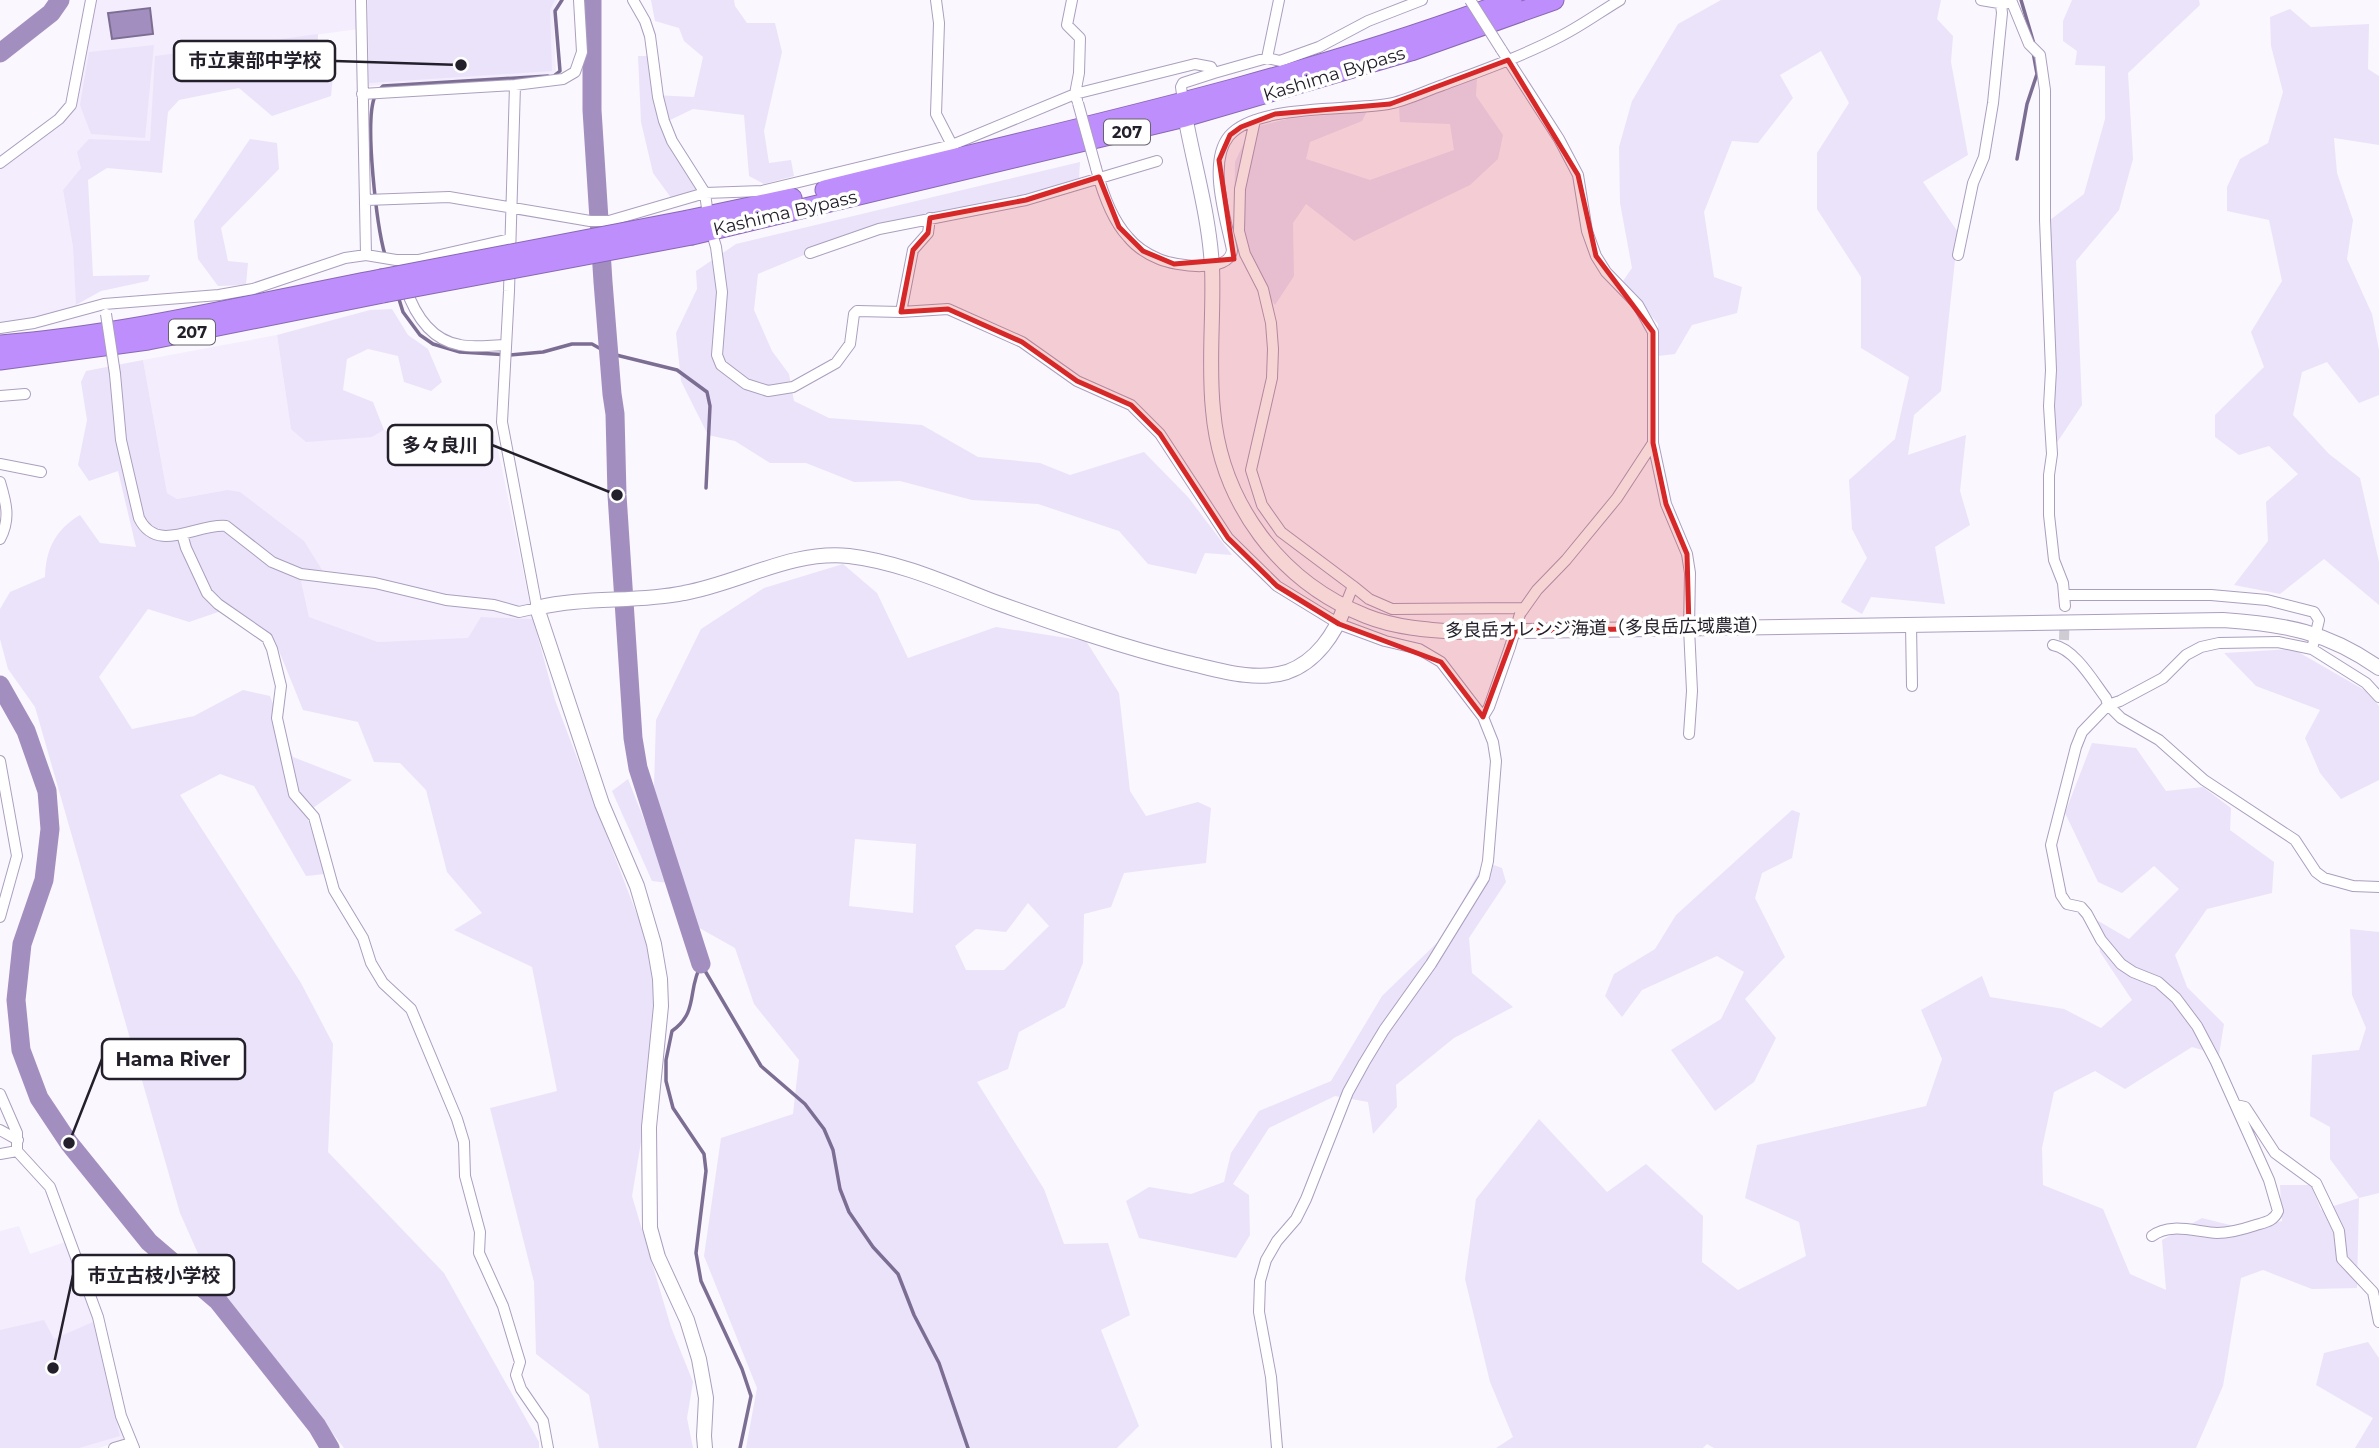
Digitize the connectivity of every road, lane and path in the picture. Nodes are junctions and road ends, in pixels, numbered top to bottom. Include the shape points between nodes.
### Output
1 (91, 0) edge
2 (361, 0) edge
3 (579, 0) edge
4 (633, 0) edge
5 (936, 0) edge
6 (1072, 0) edge
7 (1279, 0) edge
8 (1422, 0) edge
9 (1470, 0) edge
10 (1512, 0) edge
11 (1554, 0) edge
12 (1620, 0) edge
13 (1981, 0) edge
14 (2008, 3) edge
15 (1267, 58) junction
16 (1508, 60) junction
17 (1214, 73) junction
18 (515, 85) junction
19 (371, 94) junction
20 (1076, 98) junction
21 (1184, 109) junction
22 (1255, 120) junction
23 (952, 145) junction
24 (1157, 160) dead end
25 (0, 163) edge
26 (1097, 172) junction
27 (705, 193) junction
28 (366, 200) junction
29 (511, 206) junction
30 (930, 218) junction
31 (700, 225) junction
32 (510, 239) junction
33 (810, 253) dead end
34 (366, 255) junction
35 (1958, 255) dead end
36 (396, 260) junction
37 (1212, 265) junction
38 (382, 286) junction
39 (105, 309) junction
40 (901, 312) junction
41 (0, 328) edge
42 (0, 345) edge
43 (506, 345) junction
44 (0, 360) edge
45 (25, 394) dead end
46 (0, 396) edge
47 (1653, 443) junction
48 (0, 464) edge
49 (41, 472) dead end
50 (0, 482) edge
51 (182, 534) junction
52 (0, 539) edge
53 (1353, 586) junction
54 (1345, 606) junction
55 (537, 608) junction
56 (1521, 611) junction
57 (1339, 624) junction
58 (1911, 624) junction
59 (1689, 628) junction
60 (2317, 634) junction
61 (2059, 644) tunnel mouth
62 (2312, 649) junction
63 (2379, 668) edge
64 (1912, 686) dead end
65 (2379, 697) edge
66 (2108, 705) junction
67 (1483, 717) junction
68 (1689, 734) dead end
69 (0, 761) edge
70 (2379, 887) edge
71 (0, 917) edge
72 (0, 1094) edge
73 (2236, 1105) junction
74 (0, 1130) edge
75 (17, 1146) junction
76 (0, 1154) edge
77 (2152, 1236) dead end
78 (2379, 1322) edge
79 (133, 1446) edge
80 (114, 1448) edge
81 (548, 1448) edge
82 (705, 1448) edge
83 (1277, 1448) edge

1 - 25 street via 71,105
2 - 19 street
3 - 18 street via 582,52 575,72 563,79
4 - 27 street via 650,36 664,121
5 - 23 street via 936,114
6 - 20 street via 1067,25 1080,38
7 - 15 street
8 - 15 street via 1319,47 1280,61
9 - 16 street, bridge
10 - 21 highway, Kashima Bypass / 207
11 - 21 highway, Kashima Bypass / 207 via 1295,87
12 - 16 street via 1562,36
13 - 14 street
14 - 35 street via 1984,157 1973,183
14 - 60 street via 2018,13 2043,63 2051,370 2049,515 2065,600 2199,595 2267,600 2314,612 2319,620
15 - 17 street
16 - 22 street via 1390,104 1275,114
16 - 47 street via 1577,175 1596,256 1638,306 1653,332
17 - 20 street via 1211,67 1195,64
17 - 21 street via 1183,83
18 - 19 street
18 - 29 street
19 - 28 street
20 - 23 street
20 - 26 street, bridge
21 - 31 highway, Kashima Bypass / 207
21 - 37 street, 多良岳オレンジ海道（多良岳広域農道） via 1203,193
22 - 37 street via 1230,135 1221,148 1219,180 1232,257
22 - 53 street via 1240,189 1239,232 1263,289 1273,349 1272,378 1251,470 1262,505 1281,532
23 - 27 street via 762,191
24 - 26 street
26 - 30 street via 1026,200
26 - 37 street via 1119,227 1143,251 1174,264
27 - 29 street via 609,220
27 - 31 street
28 - 29 street via 449,197
28 - 34 street
29 - 32 street
30 - 33 street via 879,229
30 - 40 street via 928,233 914,250
31 - 38 highway, Kashima Bypass / 207, bridge
31 - 40 street via 716,247 722,292 717,355 721,365 746,384 768,391 793,387 836,363 850,344 857,311
32 - 36 street via 418,260
32 - 43 street
34 - 36 street
34 - 39 street via 253,289
36 - 43 street via 413,309 433,333 460,345
37 - 54 street, 多良岳オレンジ海道（多良岳広域農道） via 1213,411 1224,467 1250,524 1284,565
38 - 42 highway, Kashima Bypass / 207
38 - 44 highway, Kashima Bypass / 207 via 148,340
39 - 41 street
39 - 51 street, bridge via 121,440 139,518 152,534
40 - 57 street via 947,309 1022,342 1077,381 1131,405 1160,434 1228,538 1277,586
43 - 55 street via 502,422
45 - 46 street
47 - 56 street via 1617,498
47 - 59 street via 1666,504 1687,554
48 - 49 street
50 - 52 street via 8,509
51 - 55 street via 226,526 272,562 301,573 519,612
51 - 81 street via 207,593 267,638 272,649 281,686 276,718 294,794 314,817 334,890 363,938 372,963 383,983 411,1009 457,1119 464,1142 465,1176 480,1232 480,1253 520,1362 516,1375 544,1420
53 - 54 street
53 - 56 street via 1392,609
54 - 57 street
54 - 59 street, 多良岳オレンジ海道（多良岳広域農道） via 1398,625 1460,632
55 - 57 street via 683,594 793,559 820,555 899,566 1082,634 1250,675 1288,671 1306,662
55 - 82 street via 654,944 661,1006 649,1127 650,1228 699,1359 706,1398
56 - 67 street, bridge
57 - 67 street via 1419,649 1441,662
58 - 59 street, 多良岳オレンジ海道（多良岳広域農道）
58 - 60 street, 多良岳オレンジ海道（多良岳広域農道） via 2223,621 2268,623
58 - 64 street
59 - 68 street
60 - 62 street
60 - 63 street, 多良岳オレンジ海道（多良岳広域農道）
61 - 66 street
62 - 65 street via 2366,683
62 - 66 street via 2278,642 2201,647 2163,678
66 - 70 street via 2204,779 2295,840 2316,873 2353,886
66 - 73 street via 2082,732 2051,845 2062,895 2067,904 2081,907 2087,914 2121,964 2158,982 2176,998 2197,1026
67 - 83 street via 1496,761 1484,878 1364,1063 1306,1199 1266,1260 1260,1281 1259,1312
69 - 71 street via 17,856
72 - 75 street
73 - 77 street via 2269,1180 2277,1216 2239,1230 2220,1233 2179,1228
73 - 78 street via 2245,1107 2275,1153 2316,1183 2339,1231 2342,1259 2372,1292
74 - 75 street
75 - 76 street
75 - 79 street via 50,1186 98,1317 121,1416
79 - 80 street

